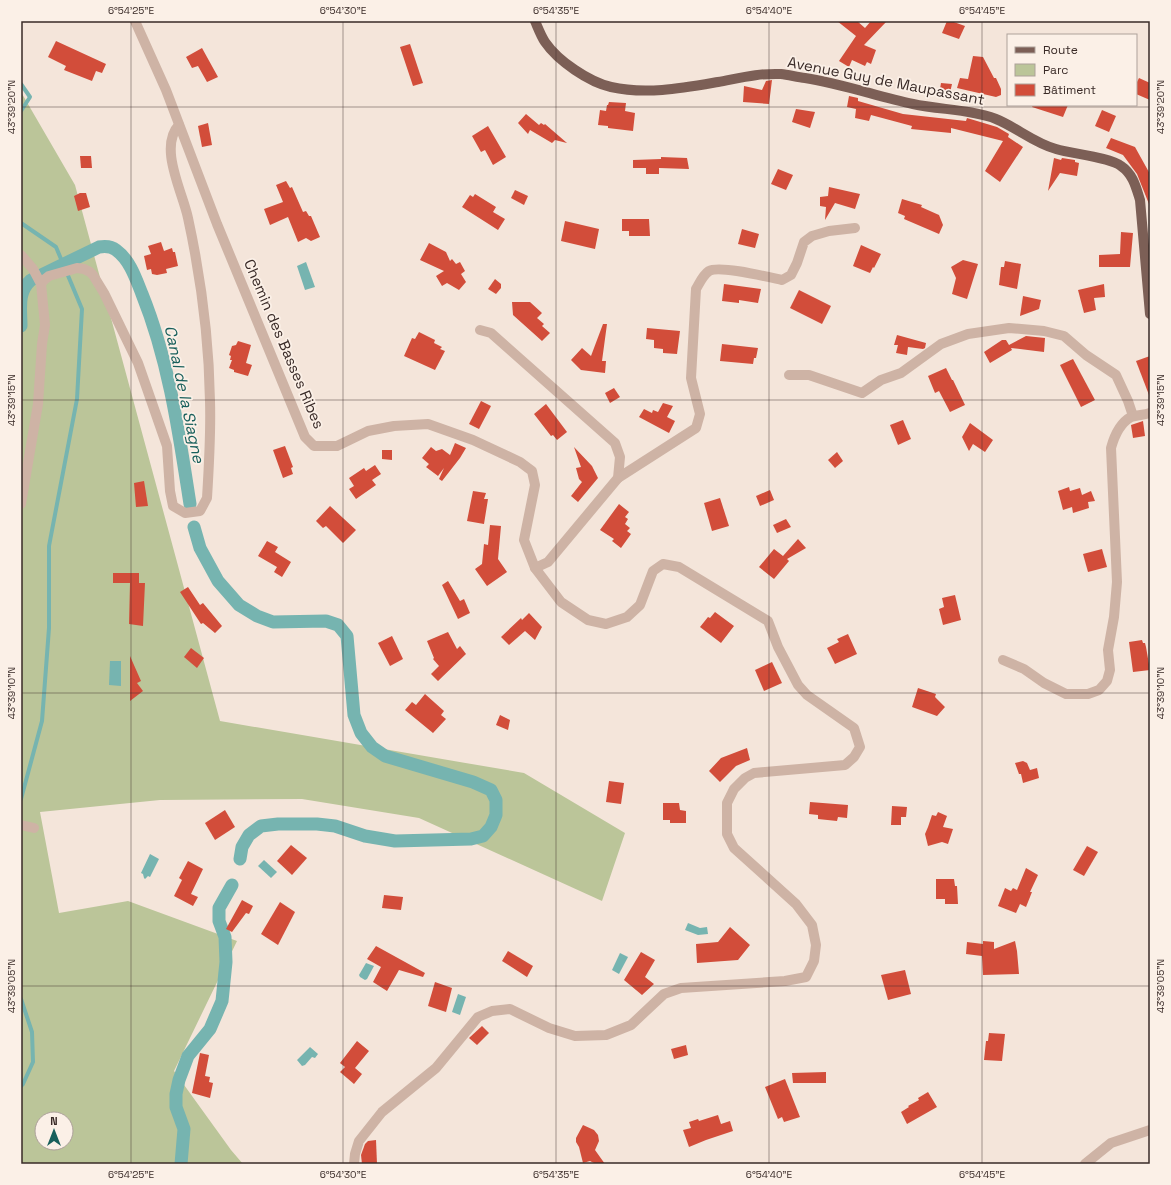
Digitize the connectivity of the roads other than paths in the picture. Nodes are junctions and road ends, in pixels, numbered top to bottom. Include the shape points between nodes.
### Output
1 (135, 21) edge
2 (535, 21) edge
3 (179, 125) junction
4 (855, 228) dead end
5 (21, 255) edge
6 (41, 284) junction
7 (1150, 314) edge
8 (480, 330) dead end
9 (789, 375) dead end
10 (1150, 413) edge
11 (1133, 416) junction
12 (618, 478) junction
13 (21, 504) edge
14 (535, 568) junction
15 (1003, 660) dead end
16 (21, 825) edge
17 (34, 828) dead end
18 (1150, 1130) edge
19 (354, 1164) edge
20 (1085, 1164) edge

1 - 3 street, Chemin des Basses Ribes
2 - 7 main road, Avenue Guy de Maupassant via 545,42 569,67 611,87 670,90 742,76 782,74 832,82 913,104 989,117 1012,126 1054,149 1109,160 1121,166 1136,184 1140,200
3 - 6 street via 172,137 172,165 188,216 199,271 207,334 210,449 207,498 200,511 185,513 173,506 167,446 138,363 93,275 77,268 49,276
3 - 14 street, Chemin des Basses Ribes via 305,437 314,446 337,446 368,431 428,424 473,440 520,462 532,470 535,485 524,540
4 - 12 street via 812,236 804,242 791,276 782,280 721,269 711,270 703,277 696,289 692,371 700,414 696,428
5 - 6 street via 34,269
6 - 13 street via 45,325 38,404
8 - 12 street via 491,333 615,443 620,457
9 - 11 street via 809,375 862,393 881,380 901,373 941,344 968,334 1009,328 1044,331 1064,336 1116,375
10 - 11 street
11 - 15 street via 1122,425 1111,448 1117,582 1108,650 1110,670 1107,680 1099,690 1088,694 1066,694 1024,669
12 - 14 street via 548,562
14 - 19 street, Chemin des Basses Ribes via 561,602 588,620 606,624 627,617 640,605 653,571 663,564 679,566 768,621 798,685 807,695 854,728 860,747 845,765 754,773 734,789 727,803 727,834 734,848 796,904 812,925 816,945 814,961 806,977 785,981 681,988 664,994 631,1025 606,1035 575,1036 548,1028 510,1009 492,1011 478,1017 436,1068 370,1125 359,1141
16 - 17 street
18 - 20 street via 1111,1143

